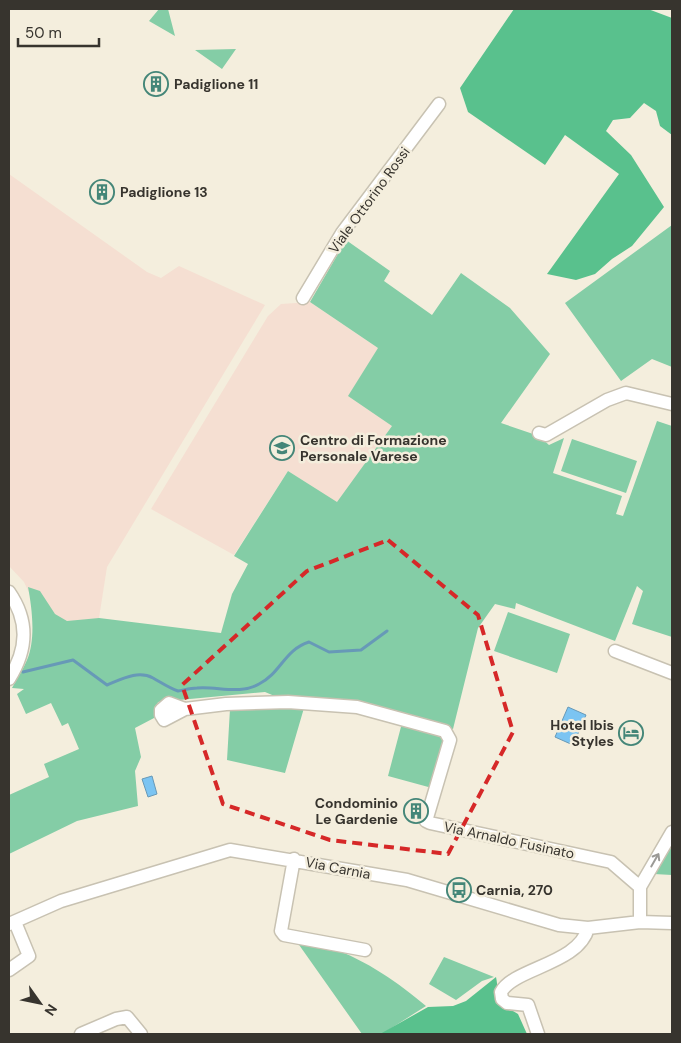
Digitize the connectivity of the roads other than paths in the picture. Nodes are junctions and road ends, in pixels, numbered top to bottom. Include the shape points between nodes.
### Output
1 (439, 104) dead end
2 (303, 298) dead end
3 (672, 404) edge
4 (539, 432) dead end
5 (9, 592) edge
6 (615, 651) dead end
7 (672, 673) edge
8 (9, 679) edge
9 (185, 709) dead end
10 (672, 832) edge
11 (294, 859) junction
12 (640, 887) junction
13 (640, 922) junction
14 (12, 923) edge
15 (672, 923) edge
16 (588, 928) junction
17 (365, 950) dead end
18 (9, 970) edge
19 (81, 1034) edge
20 (141, 1034) edge
21 (538, 1034) edge

1 - 2 street, Viale Ottorino Rossi via 342,233
3 - 4 street via 626,393 607,400 546,435
5 - 8 street via 22,616 24,631 23,647
6 - 7 street
9 - 12 street, Via Arnaldo Fusinato via 288,702 357,707 445,731 450,740 426,821 611,862
12 -> 10 street
11 - 14 street, Via Carnia via 230,850 69,898
11 - 16 street, Via Carnia via 406,880 559,925
11 - 17 street via 281,931 284,936
12 - 13 street
13 - 15 street, Via Carnia
13 - 16 street, Via Carnia
14 - 18 street via 29,956
16 - 21 street via 586,938 565,954 509,982 501,992 507,1003 528,1006
19 - 20 street via 116,1019 127,1018

